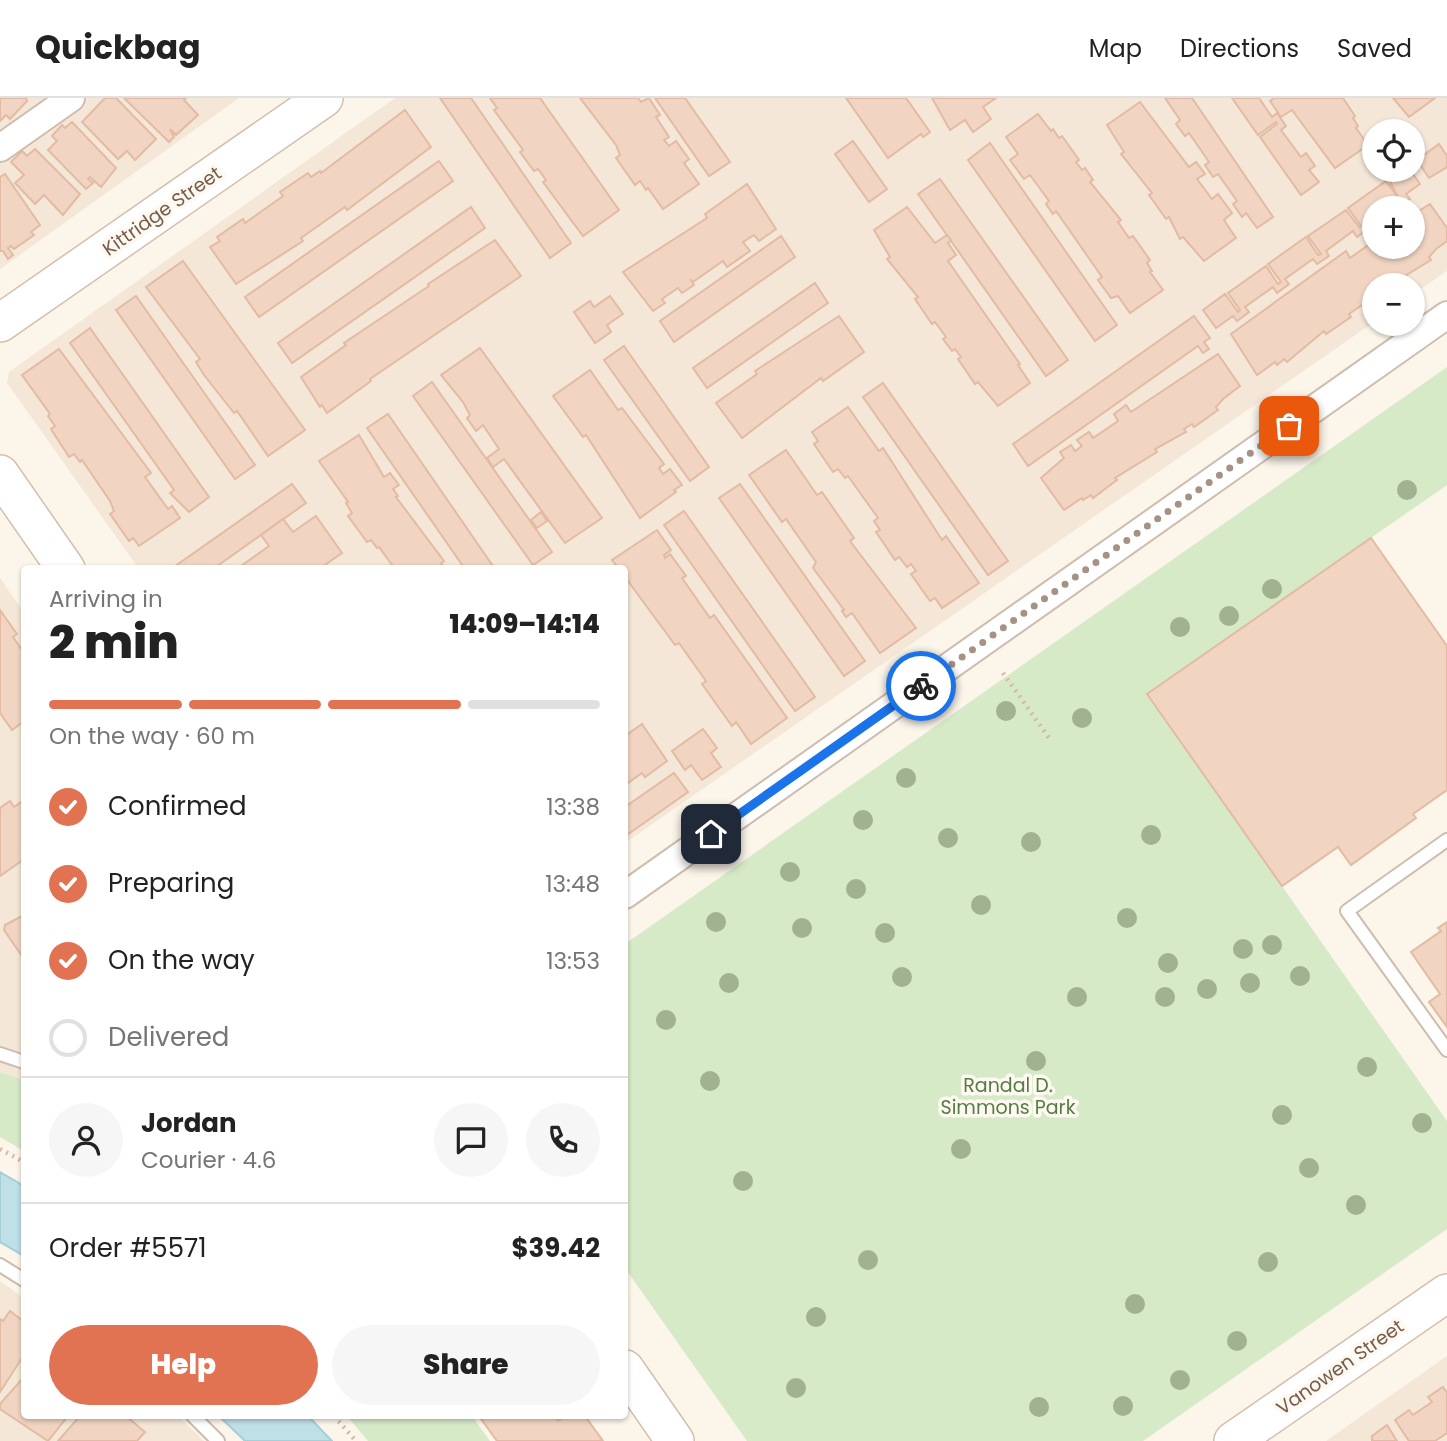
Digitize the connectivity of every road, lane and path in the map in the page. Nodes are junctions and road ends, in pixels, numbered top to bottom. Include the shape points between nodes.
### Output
1 (71, 98) edge
2 (324, 98) edge
3 (0, 148) edge
4 (1447, 315) edge
5 (0, 323) edge
6 (0, 474) edge
7 (63, 565) edge
8 (1003, 673) dead end
9 (1049, 738) dead end
10 (1447, 840) edge
11 (628, 893) edge
12 (1447, 1050) edge
13 (0, 1054) edge
14 (21, 1061) edge
15 (0, 1149) edge
16 (21, 1160) edge
17 (0, 1265) edge
18 (21, 1278) edge
19 (1447, 1293) edge
20 (628, 1373) edge
21 (196, 1419) edge
22 (337, 1419) edge
23 (218, 1441) edge
24 (356, 1441) edge
25 (675, 1441) edge
26 (1233, 1441) edge

1 - 3 street
2 - 5 main road, Kittridge Street
4 - 11 street
6 - 7 main road
8 - 9 path
10 - 12 lane via 1347,911
13 - 14 lane
15 - 16 path
17 - 18 lane
19 - 26 main road, Vanowen Street
20 - 25 main road
21 - 23 lane
22 - 24 path

